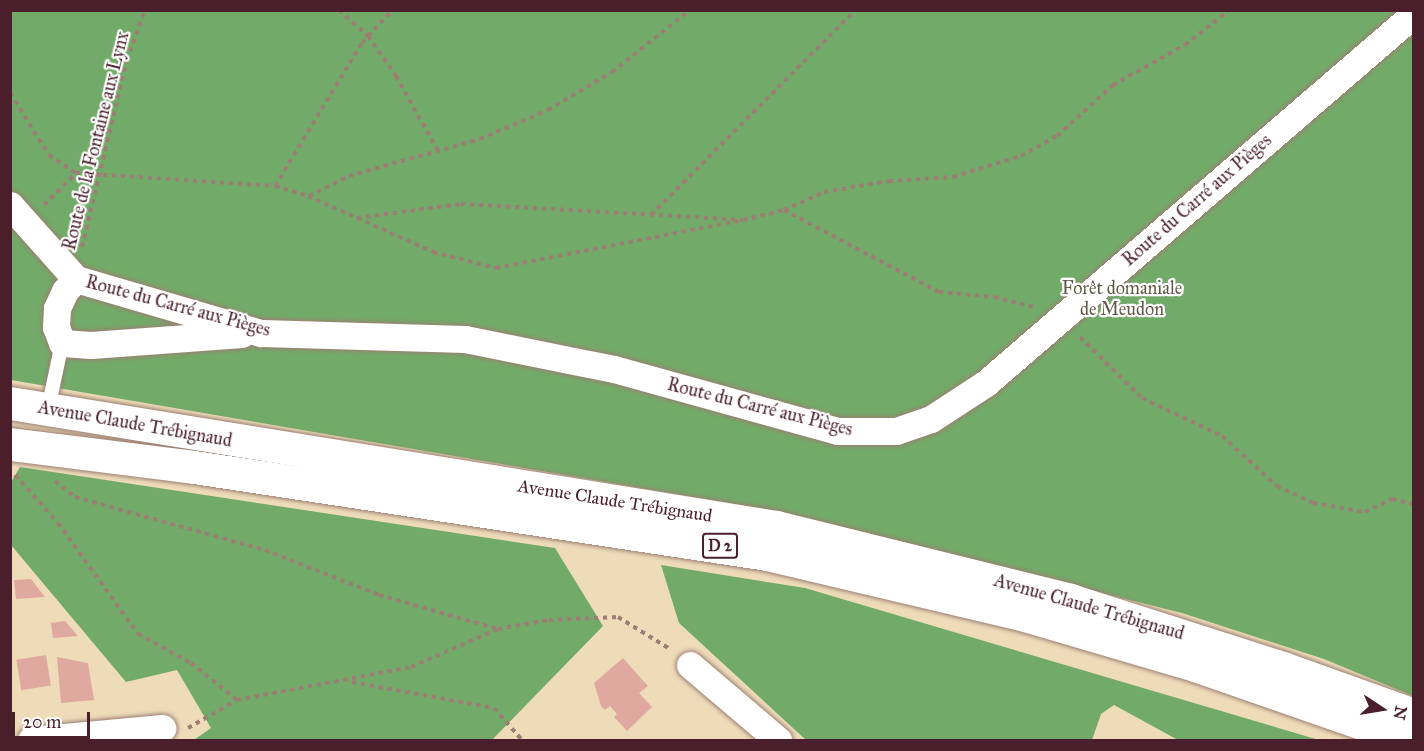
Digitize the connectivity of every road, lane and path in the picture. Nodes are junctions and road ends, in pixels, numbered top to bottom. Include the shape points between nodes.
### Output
1 (145, 10) edge
2 (339, 10) edge
3 (392, 10) edge
4 (690, 10) edge
5 (855, 10) edge
6 (1229, 10) edge
7 (1413, 14) edge
8 (368, 36) junction
9 (10, 93) edge
10 (438, 151) junction
11 (76, 173) junction
12 (98, 174) junction
13 (275, 186) junction
14 (308, 196) junction
15 (784, 210) junction
16 (19, 215) edge
17 (651, 215) junction
18 (357, 218) junction
19 (743, 220) junction
20 (76, 279) junction
21 (1060, 318) junction
22 (261, 333) junction
23 (62, 343) junction
24 (10, 403) edge
25 (48, 409) junction
26 (17, 458) edge
27 (47, 474) dead end
28 (1413, 504) edge
29 (498, 629) junction
30 (690, 665) joint
31 (349, 681) junction
32 (237, 700) junction
33 (1413, 716) edge
34 (162, 728) joint
35 (31, 741) edge
36 (522, 741) edge
37 (778, 741) edge
38 (1410, 741) edge

1 - 12 path, Route de la Fontaine aux Lynx
2 - 8 path
3 - 8 path
4 - 10 path via 612,72 548,110 480,139
5 - 17 path
6 - 15 path via 1185,45 1113,85 1057,136 1021,156 953,177 890,181 824,192
7 - 21 street, Route du Carré aux Pièges
8 - 10 path via 396,76
8 - 13 path
9 - 11 path via 49,155
10 - 14 path via 349,176
11 - 12 path
11 - 16 path
12 - 13 path
12 - 20 path, Route de la Fontaine aux Lynx
13 - 14 path
14 - 18 path
15 - 19 path
15 - 21 path via 939,292 994,297
16 - 20 street
17 - 18 path via 461,204
17 - 19 path
18 - 19 path via 433,252 496,268
20 - 22 street, Route du Carré aux Pièges
20 - 23 street via 57,308
21 - 22 street, Route du Carré aux Pièges via 986,383 931,419 896,431 867,433 838,431 615,369 465,339
21 - 28 path via 1142,398 1222,436 1277,486 1313,503 1365,512 1392,499
22 - 23 street via 91,345
23 - 25 lane
24 - 25 main road, Avenue Claude Trébignaud / D 2
25 - 33 main road, Avenue Claude Trébignaud / D 2 via 680,510 856,545 1168,630
26 - 32 path via 11,471 58,523 138,634 191,663
26 - 38 main road, Avenue Claude Trébignaud / D 2 via 194,467 767,554 1025,615 1198,666
27 - 29 path via 75,497 265,550 379,595
29 - 30 path via 549,620 618,617
29 - 31 path via 411,667
30 - 37 street
31 - 32 path
31 - 36 path via 494,708
32 - 34 path via 176,733
34 - 35 street

